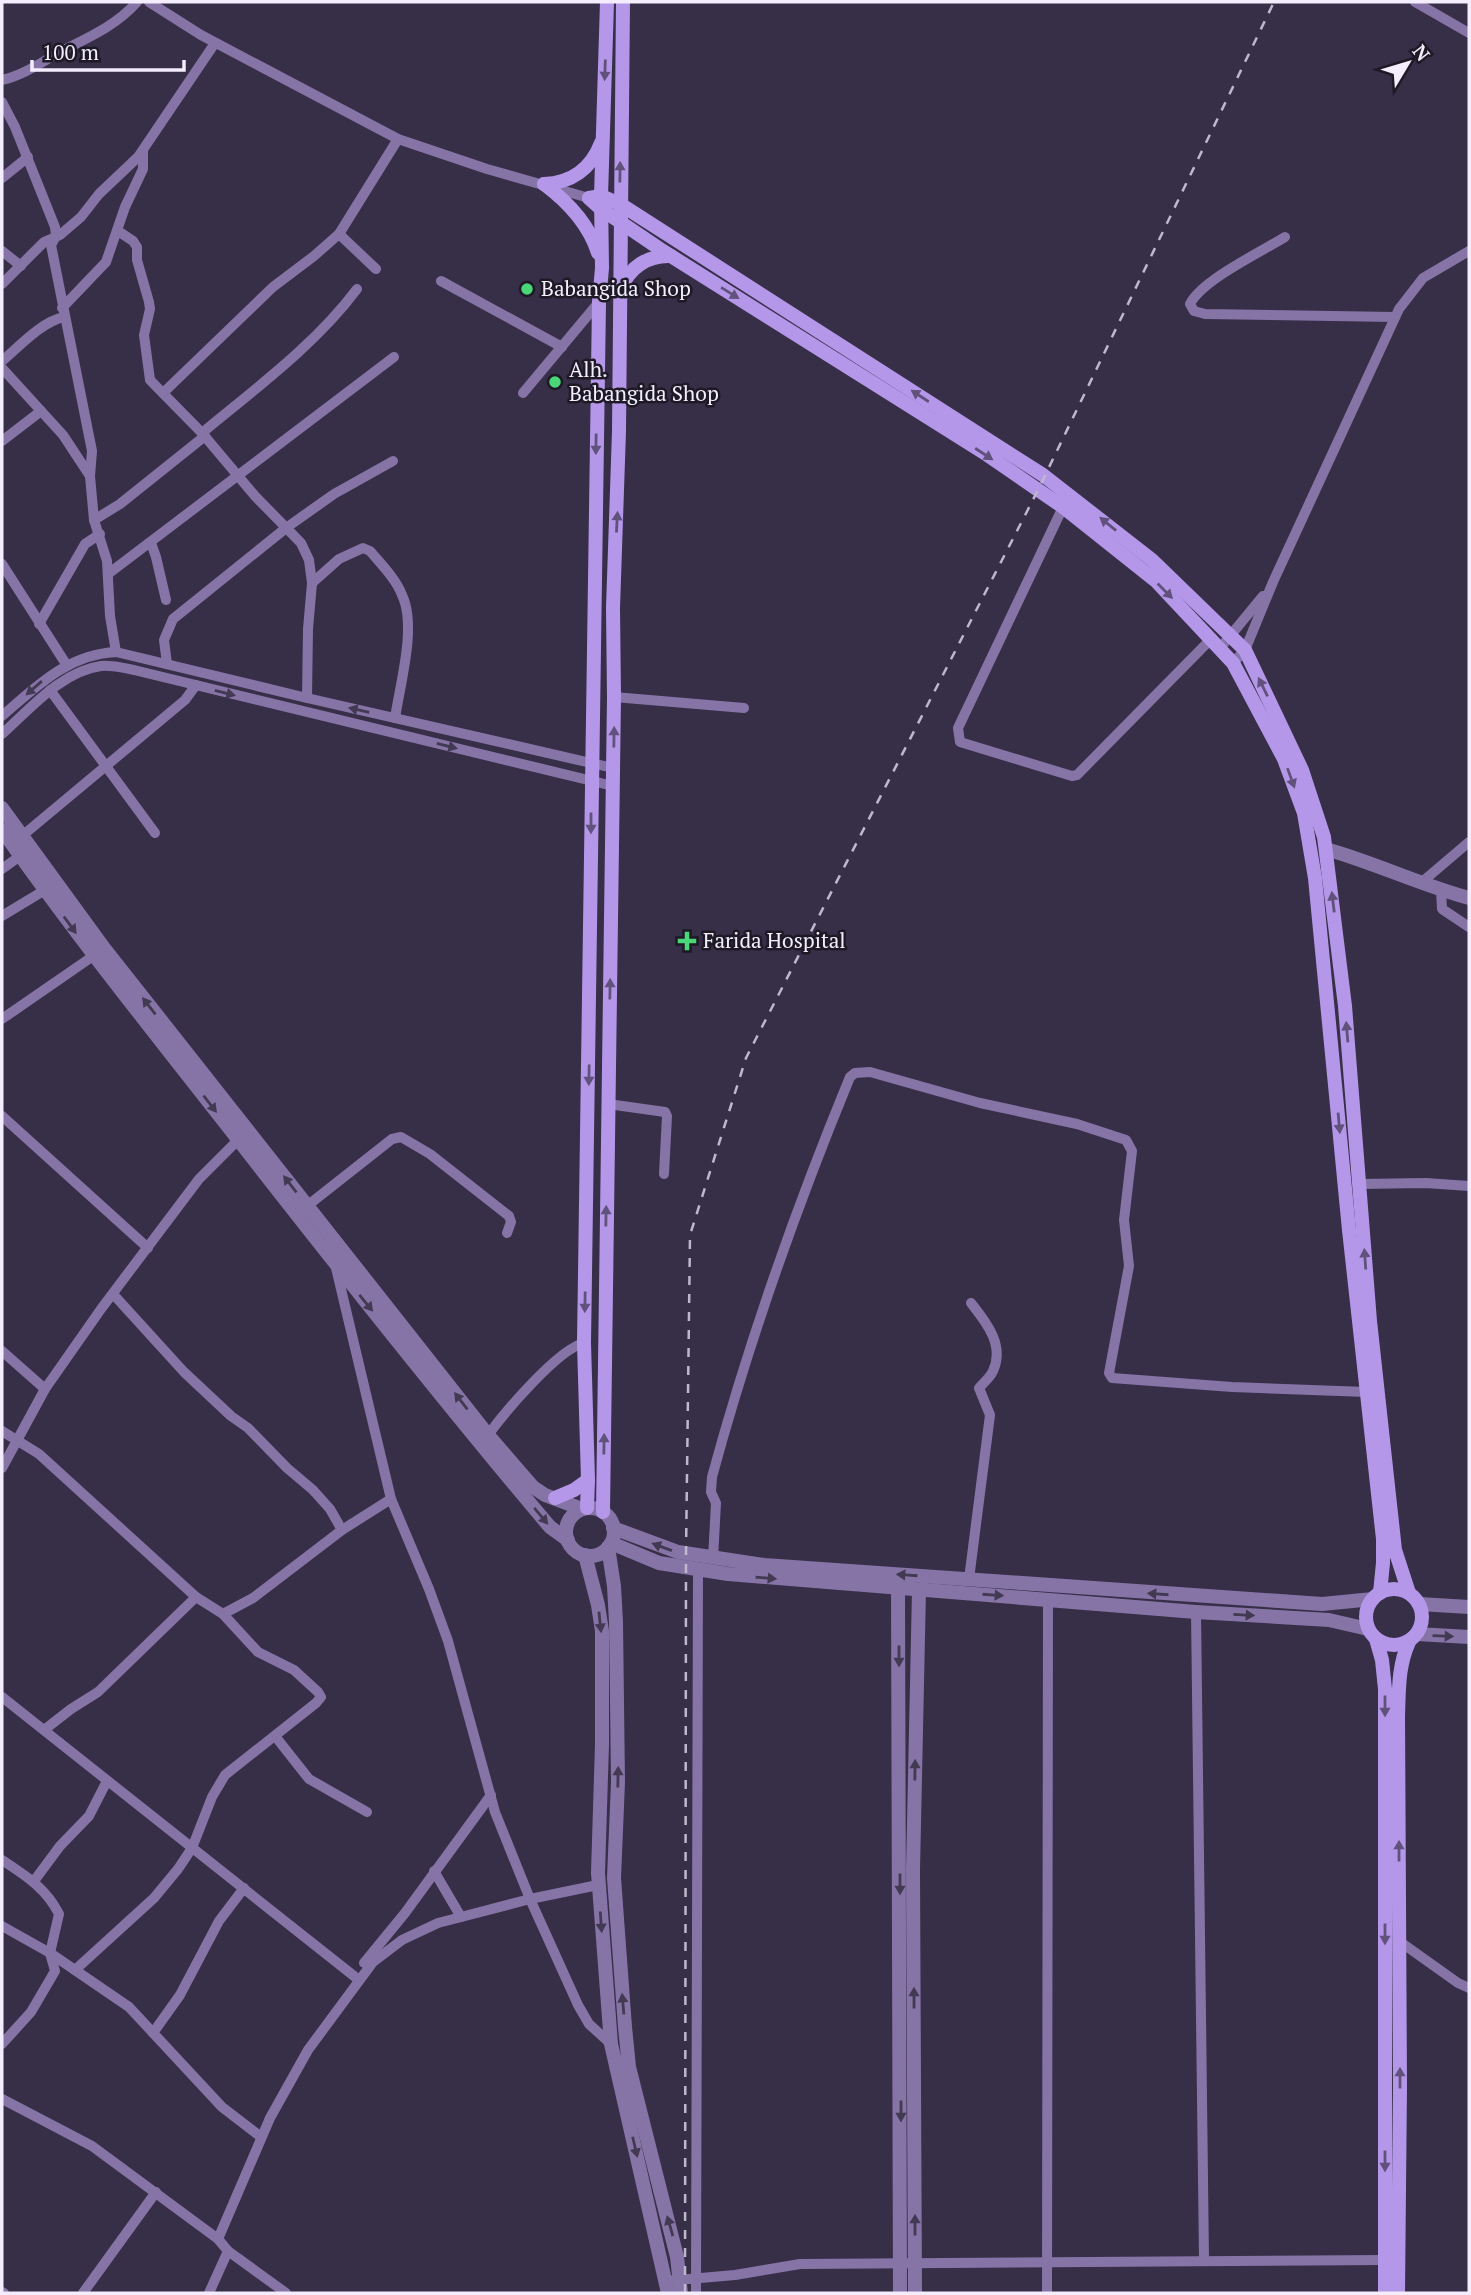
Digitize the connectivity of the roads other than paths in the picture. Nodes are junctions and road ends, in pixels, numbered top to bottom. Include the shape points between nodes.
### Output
1 (137, 2) edge
2 (149, 2) edge
3 (607, 2) edge
4 (623, 2) edge
5 (1415, 2) edge
6 (1469, 33) edge
7 (215, 43) junction
8 (2, 80) edge
9 (2, 102) edge
10 (603, 134) junction
11 (398, 139) junction
12 (143, 150) junction
13 (28, 157) junction
14 (2, 178) edge
15 (544, 184) junction
16 (598, 201) junction
17 (620, 204) junction
18 (620, 222) junction
19 (118, 231) junction
20 (56, 236) junction
21 (1285, 237) dead end
22 (335, 238) junction
23 (2, 251) edge
24 (1469, 251) edge
25 (672, 256) junction
26 (21, 266) junction
27 (601, 268) junction
28 (376, 269) dead end
29 (441, 281) dead end
30 (2, 284) edge
31 (357, 289) dead end
32 (620, 293) junction
33 (599, 302) junction
34 (63, 313) junction
35 (1395, 317) junction
36 (562, 346) junction
37 (394, 357) dead end
38 (2, 361) edge
39 (2, 368) edge
40 (163, 393) junction
41 (523, 393) dead end
42 (41, 411) junction
43 (204, 435) junction
44 (2, 441) edge
45 (393, 461) dead end
46 (90, 476) junction
47 (238, 477) junction
48 (1063, 508) junction
49 (94, 520) junction
50 (286, 528) junction
51 (100, 534) junction
52 (151, 543) junction
53 (2, 564) edge
54 (108, 574) junction
55 (1273, 582) junction
56 (312, 583) junction
57 (166, 600) dead end
58 (39, 624) junction
59 (1232, 636) junction
60 (1216, 643) junction
61 (1245, 650) junction
62 (116, 652) junction
63 (1233, 663) junction
64 (66, 664) junction
65 (167, 664) junction
66 (195, 685) junction
67 (50, 690) junction
68 (614, 697) junction
69 (307, 698) junction
70 (744, 708) dead end
71 (2, 716) edge
72 (395, 718) junction
73 (2, 734) edge
74 (592, 764) junction
75 (107, 765) junction
76 (613, 768) junction
77 (591, 782) junction
78 (613, 786) junction
79 (2, 808) edge
80 (2, 830) edge
81 (155, 833) dead end
82 (22, 836) junction
83 (1469, 842) edge
84 (1326, 849) junction
85 (20, 856) junction
86 (2, 869) edge
87 (1422, 881) junction
88 (45, 890) junction
89 (1441, 890) junction
90 (1469, 898) edge
91 (2, 916) edge
92 (1469, 927) edge
93 (99, 952) junction
94 (2, 1019) edge
95 (608, 1104) junction
96 (2, 1116) edge
97 (238, 1140) junction
98 (664, 1174) dead end
99 (1359, 1184) junction
100 (1469, 1186) edge
101 (307, 1206) junction
102 (507, 1233) dead end
103 (148, 1248) junction
104 (336, 1265) junction
105 (113, 1294) junction
106 (971, 1304) dead end
107 (584, 1343) junction
108 (2, 1352) edge
109 (45, 1389) junction
110 (1367, 1392) junction
111 (2, 1431) edge
112 (488, 1435) junction
113 (17, 1440) junction
114 (2, 1468) edge
115 (588, 1480) junction
116 (555, 1498) junction
117 (391, 1499) junction
118 (584, 1509) junction
119 (603, 1512) junction
120 (342, 1530) junction
121 (611, 1539) junction
122 (568, 1540) junction
123 (585, 1555) junction
124 (713, 1559) junction
125 (698, 1570) junction
126 (969, 1579) junction
127 (898, 1588) junction
128 (919, 1590) junction
129 (1376, 1596) junction
130 (196, 1597) junction
131 (1048, 1599) junction
132 (1414, 1599) junction
133 (1469, 1607) edge
134 (1196, 1612) junction
135 (223, 1614) junction
136 (1372, 1634) junction
137 (1469, 1637) edge
138 (1413, 1638) junction
139 (2, 1697) edge
140 (44, 1730) junction
141 (275, 1735) junction
142 (107, 1781) junction
143 (491, 1795) junction
144 (367, 1812) dead end
145 (192, 1848) junction
146 (2, 1860) edge
147 (434, 1871) junction
148 (34, 1881) junction
149 (598, 1885) junction
150 (244, 1888) junction
151 (530, 1899) junction
152 (461, 1917) junction
153 (2, 1926) edge
154 (1399, 1941) junction
155 (50, 1953) junction
156 (75, 1970) junction
157 (356, 1978) junction
158 (1469, 1988) edge
159 (153, 2033) junction
160 (2, 2044) edge
161 (611, 2044) junction
162 (2, 2099) edge
163 (261, 2137) junction
164 (156, 2192) junction
165 (218, 2239) junction
166 (228, 2251) junction
167 (1204, 2260) junction
168 (1385, 2260) junction
169 (1047, 2261) junction
170 (908, 2263) junction
171 (696, 2278) junction
172 (674, 2287) edge
173 (83, 2293) edge
174 (209, 2293) edge
175 (286, 2293) edge
176 (696, 2293) edge
177 (900, 2293) edge
178 (915, 2293) edge
179 (1047, 2293) edge
180 (1385, 2293) edge
181 (1398, 2293) edge

1 - 8 street via 95,35
2 - 7 street
3 -> 10 main road
17 -> 4 main road
5 - 6 street
7 - 11 street
7 - 12 street
9 - 13 street
10 - 15 main road via 594,159 582,172
10 - 16 main road
11 - 15 street
11 - 22 street
12 - 19 street via 143,169
12 - 20 street
13 - 14 street
13 - 20 street
15 - 16 street
15 - 27 main road via 581,220 597,249
16 - 17 main road
16 - 18 main road
16 - 27 main road
17 - 18 main road
59 -> 17 main road via 1152,560 1043,475
18 - 25 main road
18 - 32 main road
19 - 34 street via 106,262
19 - 40 street via 137,247 149,302 144,335 148,375
20 - 26 street
20 - 34 street via 51,245
21 - 35 street via 1207,284 1190,304 1205,314
22 - 28 street
22 - 40 street via 272,287
23 - 26 street
24 - 35 street via 1423,278
25 - 32 main road via 637,266
25 -> 48 main road
26 - 30 street
27 - 33 main road
29 - 36 street
31 - 43 street via 338,314
68 -> 32 main road
33 - 36 street
33 -> 74 main road
34 - 38 street
34 - 46 street via 92,451
35 - 55 street
36 - 41 street
37 - 47 street
39 - 42 street
40 - 43 street
42 - 44 street
42 - 46 street
43 - 47 street
43 - 49 street
45 - 50 street
46 - 49 street
47 - 50 street
47 - 52 street
48 -> 60 main road via 1156,581
48 - 60 street via 958,728 960,742 1077,775
49 - 51 street
50 - 56 street via 310,559
50 - 65 street via 173,619 164,640
51 - 54 street
51 - 58 street via 85,544
52 - 54 street
52 - 57 street
53 - 58 street
54 - 62 street
55 - 59 street
55 - 61 street
56 - 69 street
56 - 72 street via 339,559 363,548 402,593 407,633
58 - 64 street
59 - 60 street
59 - 61 main road
60 - 63 main road
61 - 63 street
84 -> 61 main road via 1302,769
62 - 64 street
62 - 65 street
63 -> 110 main road via 1284,759 1304,813 1315,878
64 -> 71 street
65 - 69 street
66 - 67 street via 101,666
66 - 75 street via 185,700
66 -> 77 street
67 - 73 street
67 - 75 street
68 - 70 street
76 -> 68 main road
72 -> 69 street
72 - 74 street
74 - 76 street
74 - 77 main road
75 - 81 street
75 - 82 street
76 - 78 main road
77 - 78 street
77 -> 107 main road
95 -> 78 main road
79 - 82 street
80 - 85 street
82 - 93 street
83 - 87 street
84 - 87 street
99 -> 84 main road via 1345,1006
85 - 86 street
85 - 88 street
87 - 89 street
88 - 91 street
88 -> 93 street
89 - 90 street
89 - 92 street via 1442,909
93 - 94 street
93 -> 97 street
101 -> 93 street
95 - 98 street via 665,1112
119 -> 95 main road
96 - 103 street
97 - 103 street via 200,1179
97 - 104 street
99 - 100 street
132 -> 99 main road via 1395,1550
101 - 102 street via 392,1139 401,1137 509,1216
112 -> 101 street
103 - 105 street
104 - 117 street
104 -> 122 street via 464,1426 550,1527
105 - 109 street
105 - 120 street via 184,1371 313,1490
106 - 126 street via 989,1326 996,1344 993,1372 979,1388 990,1415
107 - 112 street via 555,1360
107 - 115 main road
108 - 109 street
109 - 113 street
110 - 124 street via 1112,1378 1109,1373 1129,1265 1124,1220 1132,1151 1126,1140 870,1072 855,1073 803,1191 735,1390 712,1478 716,1503
110 - 129 main road via 1383,1539
111 - 113 street
112 - 116 street via 533,1487
113 - 114 street
113 - 130 street via 39,1454
115 - 116 main road
115 - 118 main road
116 - 118 street
117 - 120 street
117 - 143 street via 448,1641
118 - 119 street
118 - 122 street via 569,1522
119 - 121 street via 610,1519
120 - 135 street via 253,1598
121 - 123 street via 594,1555
124 -> 121 street
121 - 125 street via 659,1563
172 -> 121 street via 673,2238 629,2067 625,2027 614,1878 618,1782
122 - 123 street
123 -> 149 street via 602,1631
126 -> 124 street
125 -> 127 street
125 - 171 street
129 -> 126 street via 1322,1604
127 - 128 street
127 -> 170 street
128 -> 131 street
170 -> 128 street
129 - 132 main road via 1394,1589
129 - 136 main road via 1366,1610
130 - 135 street
130 - 140 street via 98,1692
131 - 134 street
131 - 169 street
132 - 133 street
132 - 138 main road via 1422,1625
134 -> 136 street via 1329,1620
134 - 167 street
135 - 141 street via 258,1651 295,1671 320,1694 316,1703
136 - 138 main road via 1392,1646
136 -> 168 main road via 1382,1660 1385,1689
138 -> 137 street
154 -> 138 main road via 1398,1704 1401,1658
139 - 140 street
140 - 142 street
141 - 144 street via 309,1779
141 - 145 street via 225,1775
142 - 145 street
142 - 148 street via 89,1816
143 - 147 street
143 - 151 street
145 - 150 street
145 - 156 street via 154,1898
146 - 148 street
147 - 152 street
147 - 157 street
148 - 155 street via 59,1914
149 - 151 street
149 -> 161 street
150 - 157 street
150 - 159 street via 219,1921 180,1996
151 - 152 street
151 - 161 street via 578,2006
152 - 157 street via 402,1940
153 - 155 street
154 - 158 street
181 -> 154 main road
155 - 156 street
155 - 160 street via 55,1971 31,2012
156 - 159 street via 130,2007
157 - 163 street via 308,2050
159 - 163 street via 222,2108
161 -> 172 street
162 - 164 street via 92,2146
163 - 165 street
164 - 165 street
164 - 173 street
165 - 166 street
166 - 174 street
166 - 175 street
167 - 168 street
167 - 169 street
168 - 180 main road
169 - 170 street
169 - 179 street
170 - 171 street via 800,2264
170 - 177 street
170 - 178 street
171 - 172 street
171 - 176 street

